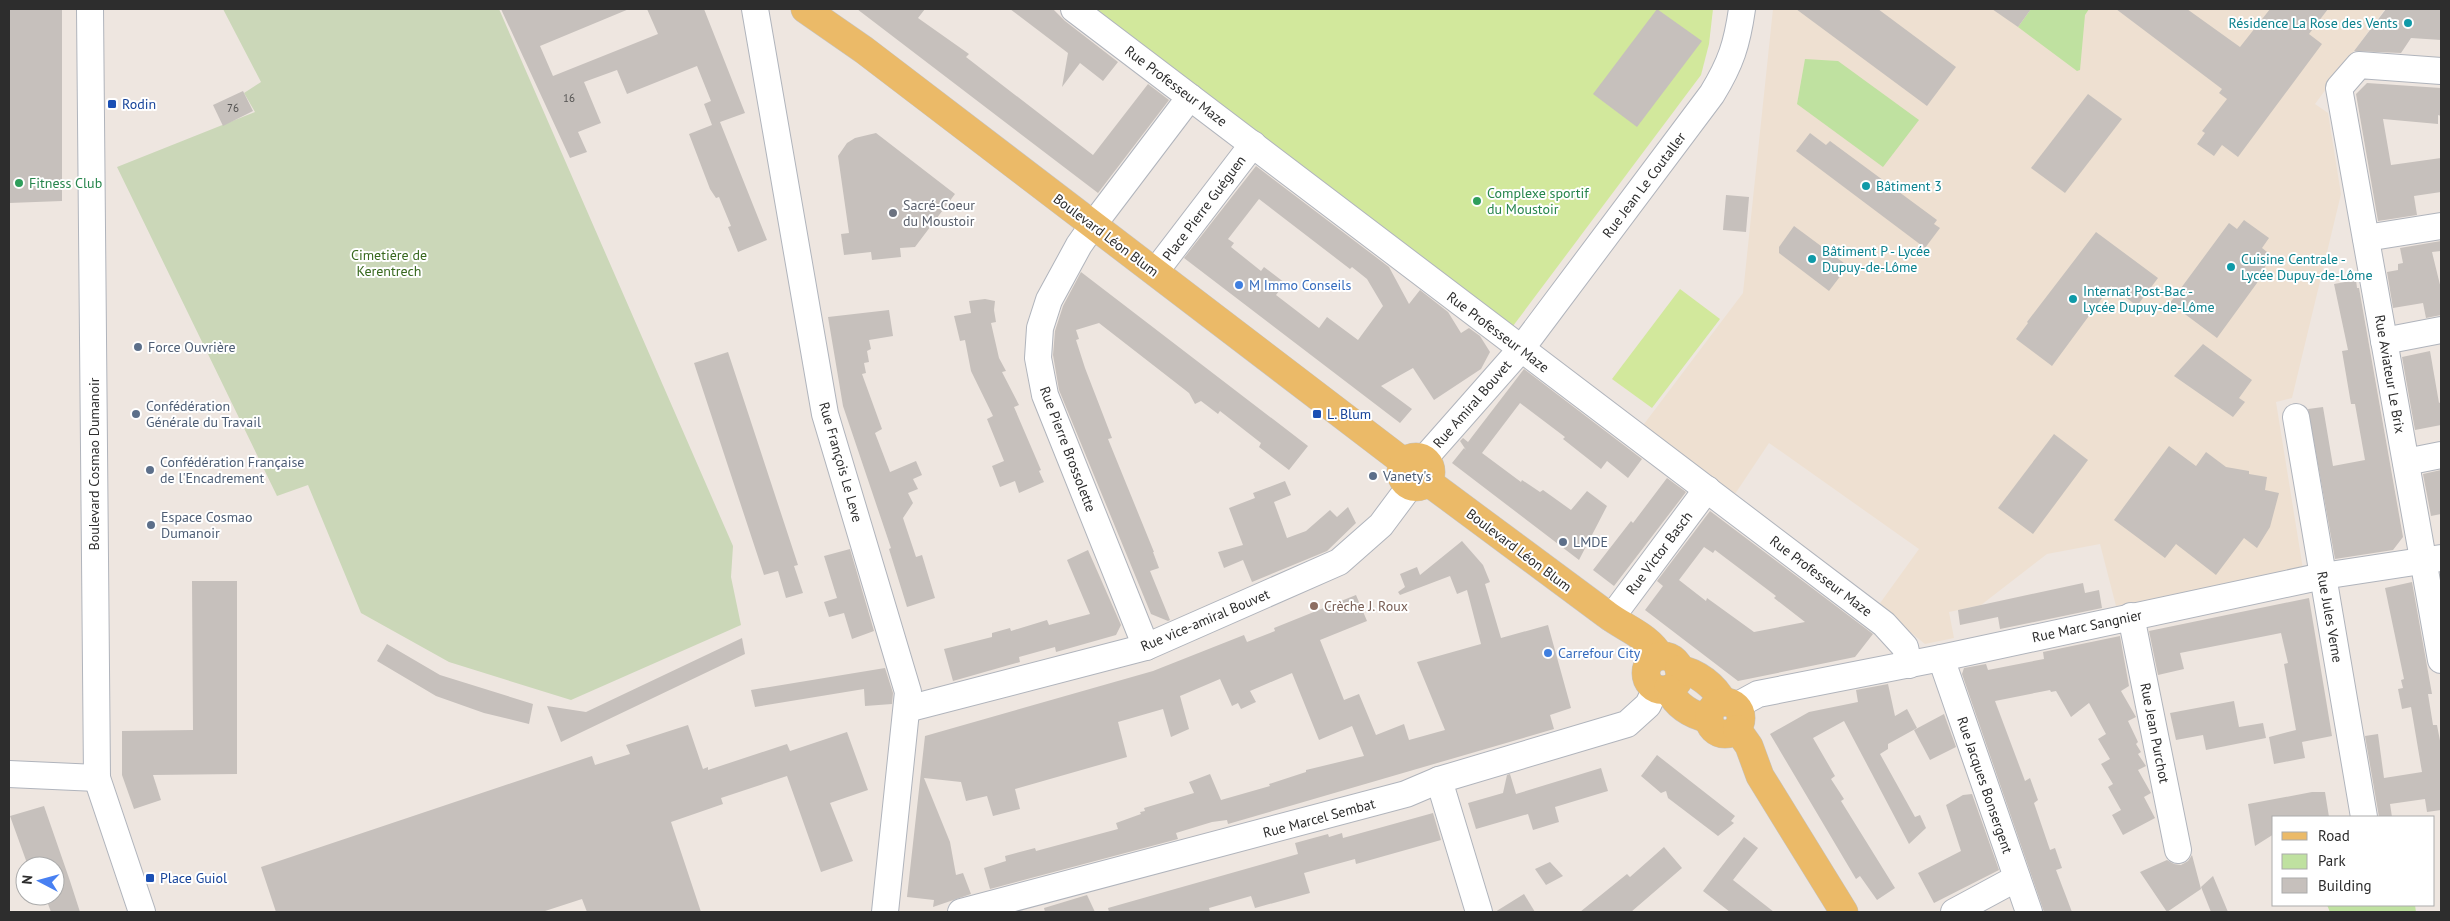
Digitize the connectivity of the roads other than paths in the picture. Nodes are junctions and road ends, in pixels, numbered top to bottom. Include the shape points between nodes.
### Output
1 (90, 9) edge
2 (755, 9) edge
3 (805, 9) edge
4 (1074, 9) edge
5 (1742, 9) edge
6 (2441, 71) edge
7 (1190, 97) junction
8 (1253, 144) junction
9 (1093, 225) junction
10 (2441, 226) edge
11 (2366, 238) junction
12 (1155, 272) junction
13 (2441, 330) edge
14 (2384, 341) junction
15 (1521, 349) junction
16 (2296, 417) dead end
17 (2441, 454) edge
18 (2406, 462) junction
19 (1417, 472) junction
20 (1707, 489) junction
21 (2432, 559) edge
22 (2322, 576) junction
23 (2132, 616) junction
24 (1611, 618) junction
25 (1146, 647) junction
26 (1941, 658) junction
27 (2441, 660) edge
28 (1909, 665) junction
29 (1662, 673) junction
30 (907, 709) junction
31 (1725, 718) junction
32 (9, 774) edge
33 (97, 778) junction
34 (1439, 780) junction
35 (2364, 816) edge
36 (2178, 850) dead end
37 (2018, 878) junction
38 (142, 912) edge
39 (886, 912) edge
40 (961, 912) edge
41 (1479, 912) edge
42 (1844, 912) edge
43 (1954, 912) edge
44 (2030, 912) edge

1 - 33 street, Boulevard Cosmao Dumanoir
2 - 30 street, Rue François Le Leve via 825,414 894,640 908,692
3 - 9 main road, Boulevard Léon Blum via 864,50
4 - 7 street, Rue Professeur Maze
5 - 15 street, Rue Jean Le Coutaller via 1738,38 1728,68 1712,94
6 - 11 street, Rue Aviateur Le Brix via 2359,64 2340,88
7 - 8 street, Rue Professeur Maze
7 - 9 street
8 - 12 street, Place Pierre Guéguen
8 - 15 street, Rue Professeur Maze
9 - 12 main road, Boulevard Léon Blum
9 - 25 street, Rue Pierre Brossolette via 1049,300 1040,328 1038,358 1045,395
10 - 11 street
11 - 14 street, Rue Aviateur Le Brix
12 - 19 main road, Boulevard Léon Blum
13 - 14 street
14 - 18 street, Rue Aviateur Le Brix
15 - 19 street, Rue Amiral Bouvet
15 - 20 street, Rue Professeur Maze
16 - 22 street, Rue Jules Verne
17 - 18 street
18 - 21 street, Rue Aviateur Le Brix
19 - 24 main road, Boulevard Léon Blum
19 - 25 street, Rue vice-amiral Bouvet via 1381,525 1339,562
20 - 24 street, Rue Victor Basch
20 - 28 street, Rue Professeur Maze via 1884,624 1905,647
21 - 22 street, Rue Marc Sangnier
21 - 27 street, Rue Aviateur Le Brix
22 - 23 street, Rue Marc Sangnier
22 - 35 street, Rue Jules Verne
23 - 26 street, Rue Marc Sangnier
23 - 36 street, Rue Jean Purchot
24 - 29 main road, Boulevard Léon Blum via 1655,647
25 - 30 street, Rue vice-amiral Bouvet
26 - 28 street, Rue Marc Sangnier
26 - 37 street, Rue Jacques Bonsergent
28 - 31 street, Rue Marc Sangnier via 1758,694
29 - 31 main road, Boulevard Léon Blum via 1692,671 1719,694
29 - 34 street, Rue Marcel Sembat via 1648,705 1627,724
30 - 39 street, Rue François Le Leve
31 - 42 main road, Boulevard Léon Blum via 1737,753 1760,776
32 - 33 street
33 - 38 street, Boulevard Cosmao Dumanoir
34 - 40 street, Rue Marcel Sembat via 1406,794
34 - 41 street
37 - 43 street
37 - 44 street, Rue Jacques Bonsergent

